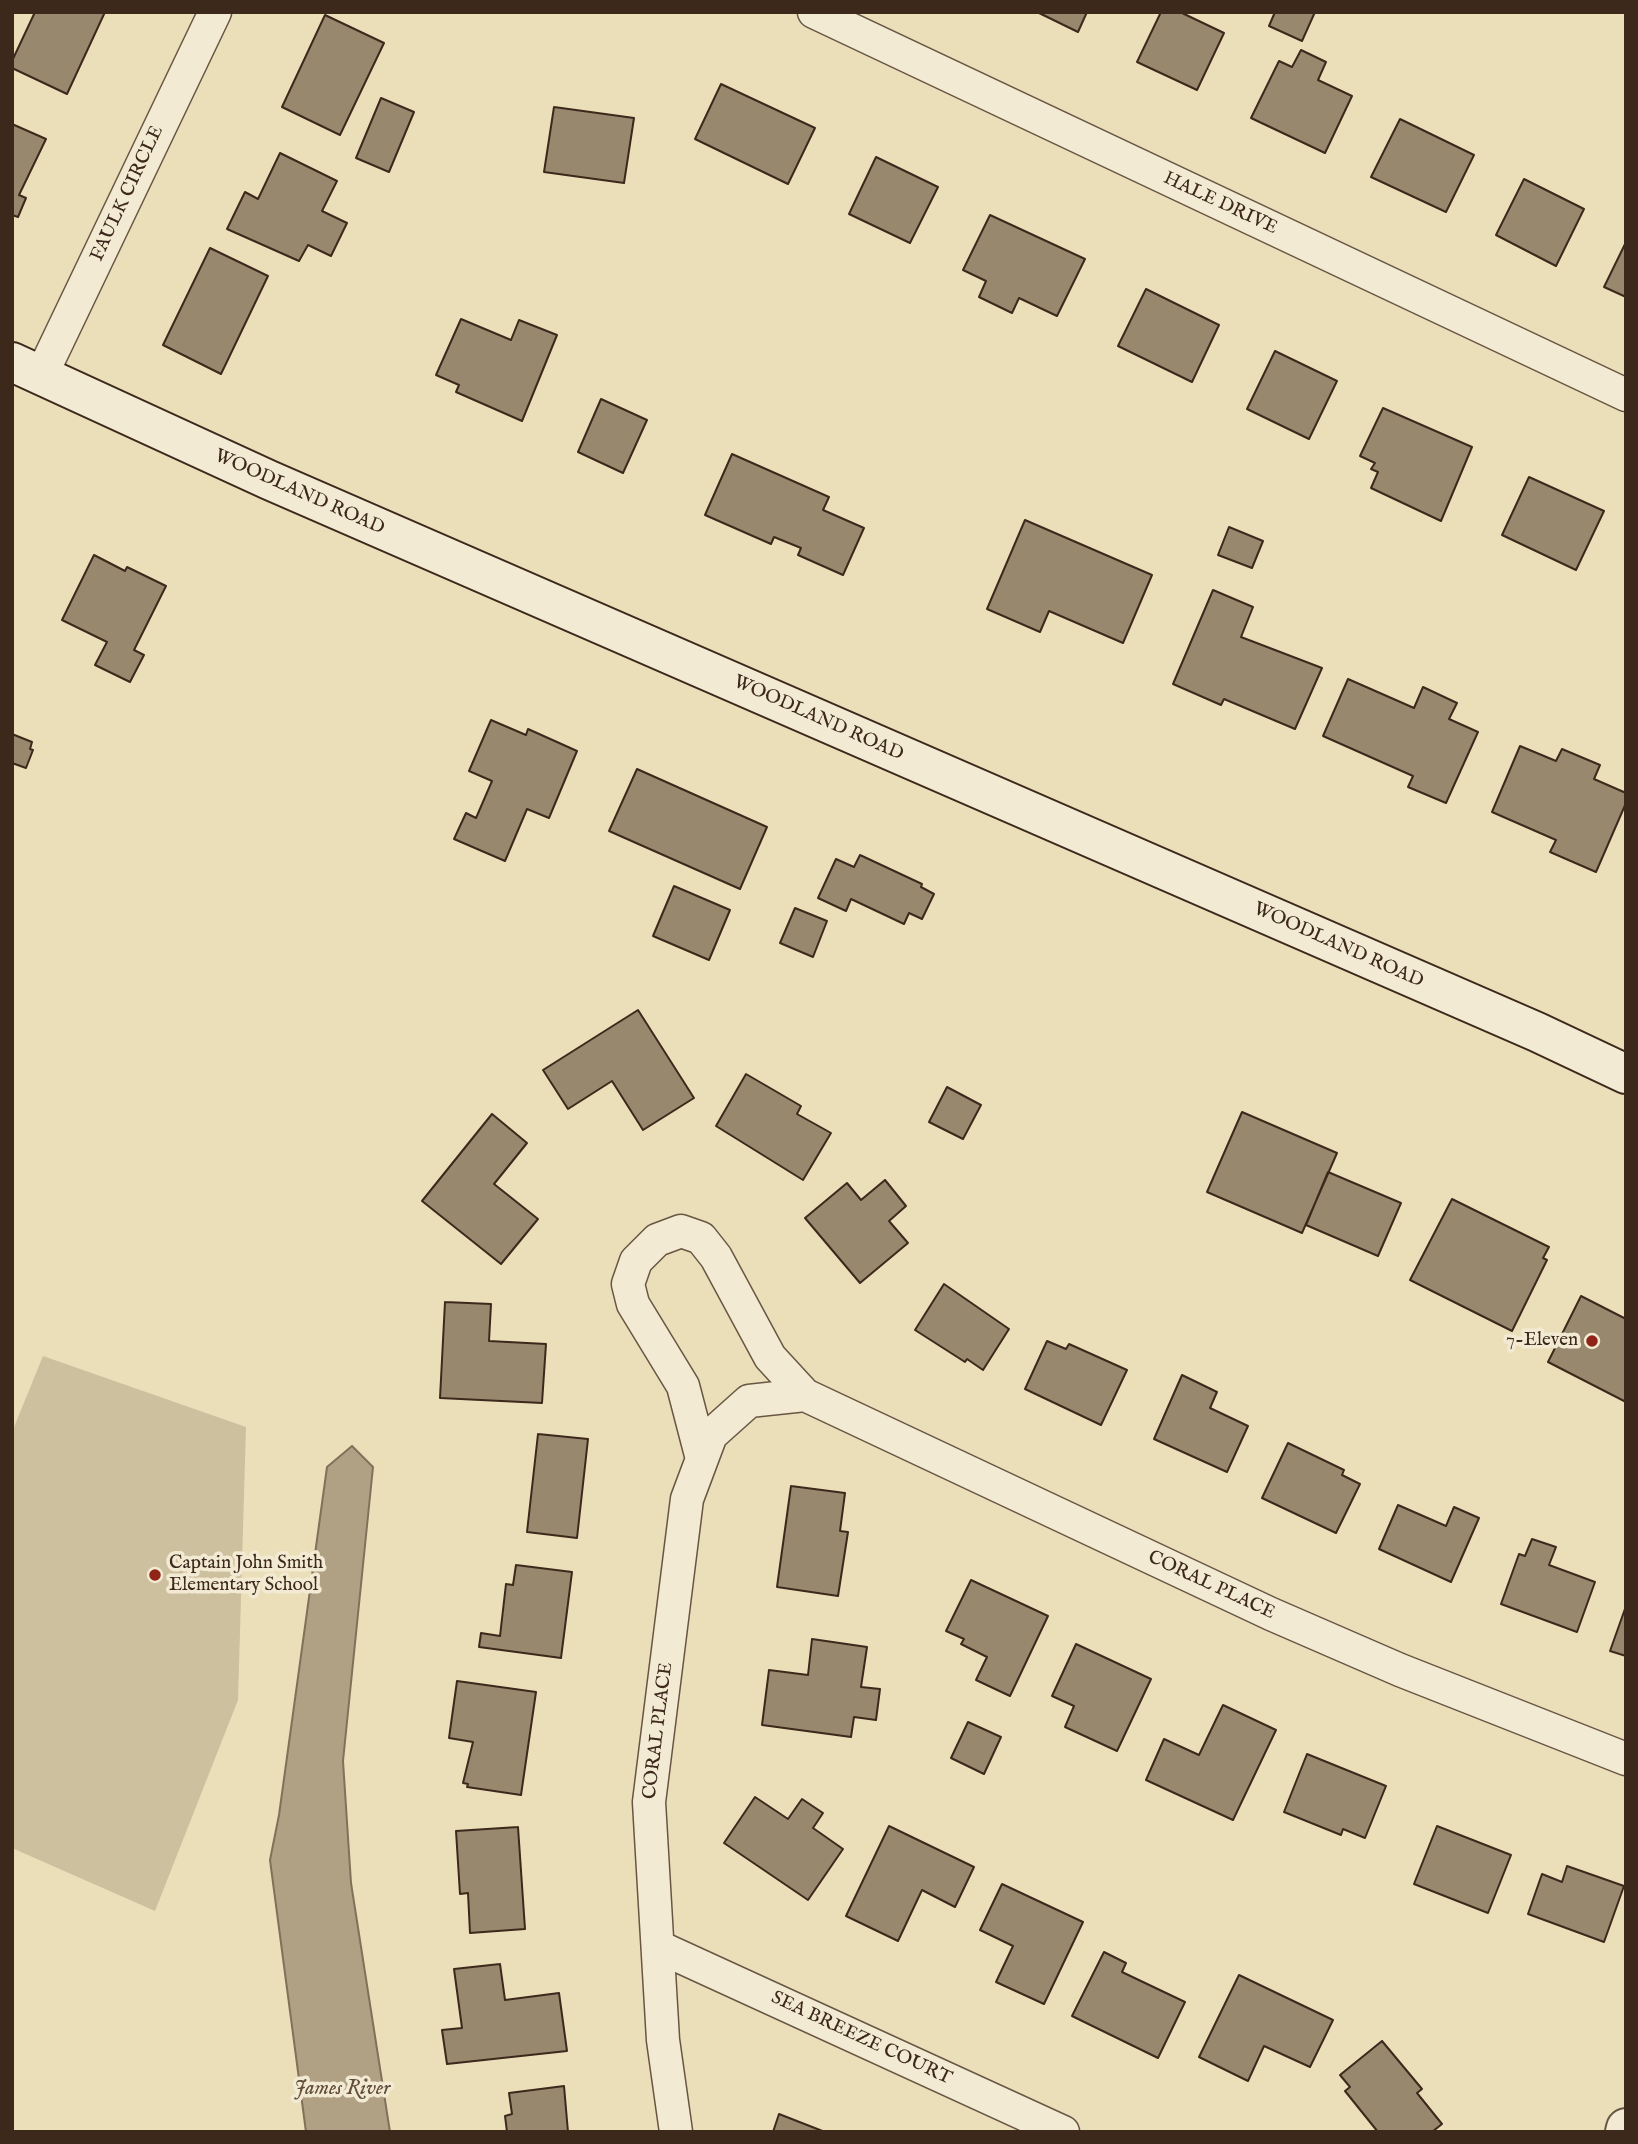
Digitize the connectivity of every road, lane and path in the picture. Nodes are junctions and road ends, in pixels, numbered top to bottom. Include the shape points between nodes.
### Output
1 (215, 12) edge
2 (814, 12) edge
3 (27, 369) edge
4 (1626, 395) edge
5 (1626, 1074) edge
6 (805, 1395) junction
7 (702, 1459) junction
8 (1626, 1759) edge
9 (659, 1947) junction
10 (676, 2132) edge
11 (1063, 2132) edge

1 - 3 street, FAULK CIRCLE
2 - 4 street, HALE DRIVE
3 - 5 main road, WOODLAND ROAD via 269,480
6 - 7 street, CORAL PLACE via 749,1401 711,1435
6 - 7 street, CORAL PLACE via 770,1357 702,1238 681,1231 657,1240 636,1261 628,1284 633,1304 683,1386
6 - 8 street, CORAL PLACE via 1283,1619
7 - 9 street, CORAL PLACE via 687,1499 649,1802
9 - 10 street, CORAL PLACE via 663,2040
9 - 11 street, SEA BREEZE COURT

